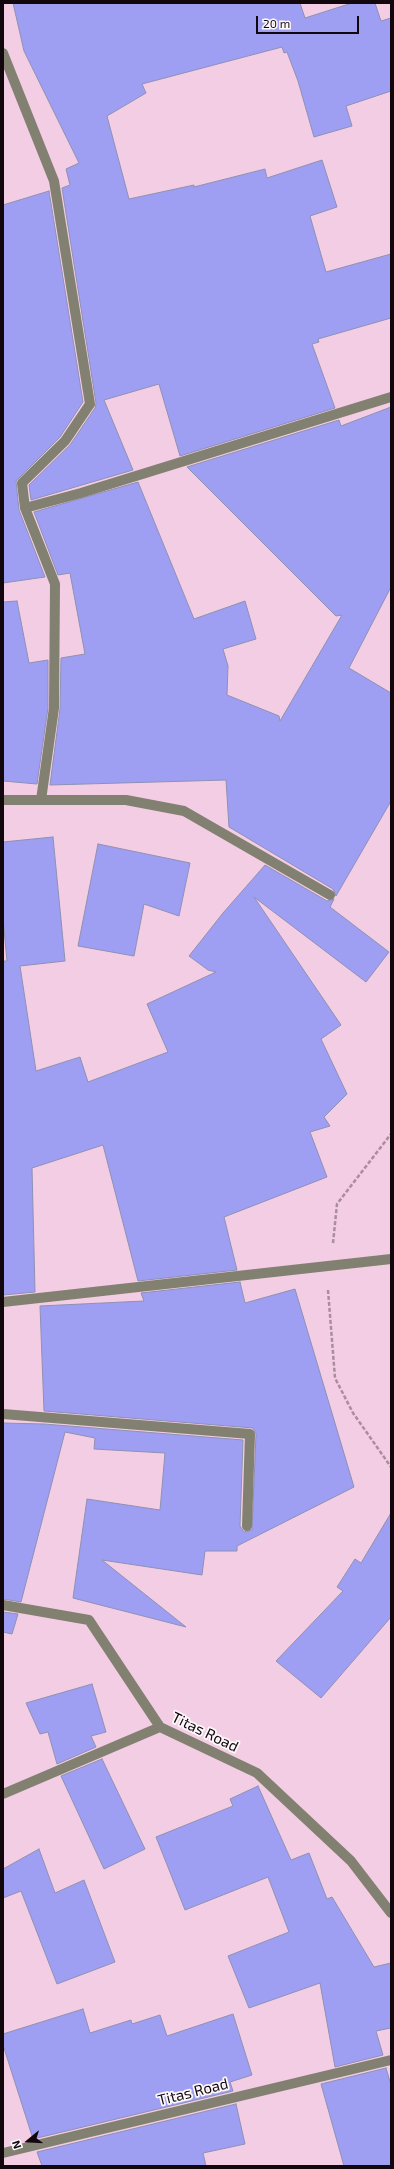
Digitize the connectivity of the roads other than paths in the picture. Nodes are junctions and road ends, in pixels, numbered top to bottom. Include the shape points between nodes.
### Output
1 (3, 53) edge
2 (391, 396) edge
3 (25, 508) junction
4 (3, 800) edge
5 (41, 800) junction
6 (330, 895) dead end
7 (391, 1259) edge
8 (3, 1302) edge
9 (3, 1414) edge
10 (247, 1526) dead end
11 (3, 1605) edge
12 (160, 1727) junction
13 (3, 1794) edge
14 (391, 1913) edge
15 (391, 2060) edge
16 (3, 2154) edge

1 - 3 street via 54,181 90,404 65,441 22,483
2 - 3 street via 81,493
3 - 5 street via 54,584 54,708
4 - 5 street
5 - 6 street via 126,800 184,811
7 - 8 street
9 - 10 street via 250,1434
11 - 12 street, Titas Road via 90,1620
12 - 13 street
12 - 14 street, Titas Road via 257,1773 351,1861
15 - 16 street, Titas Road

